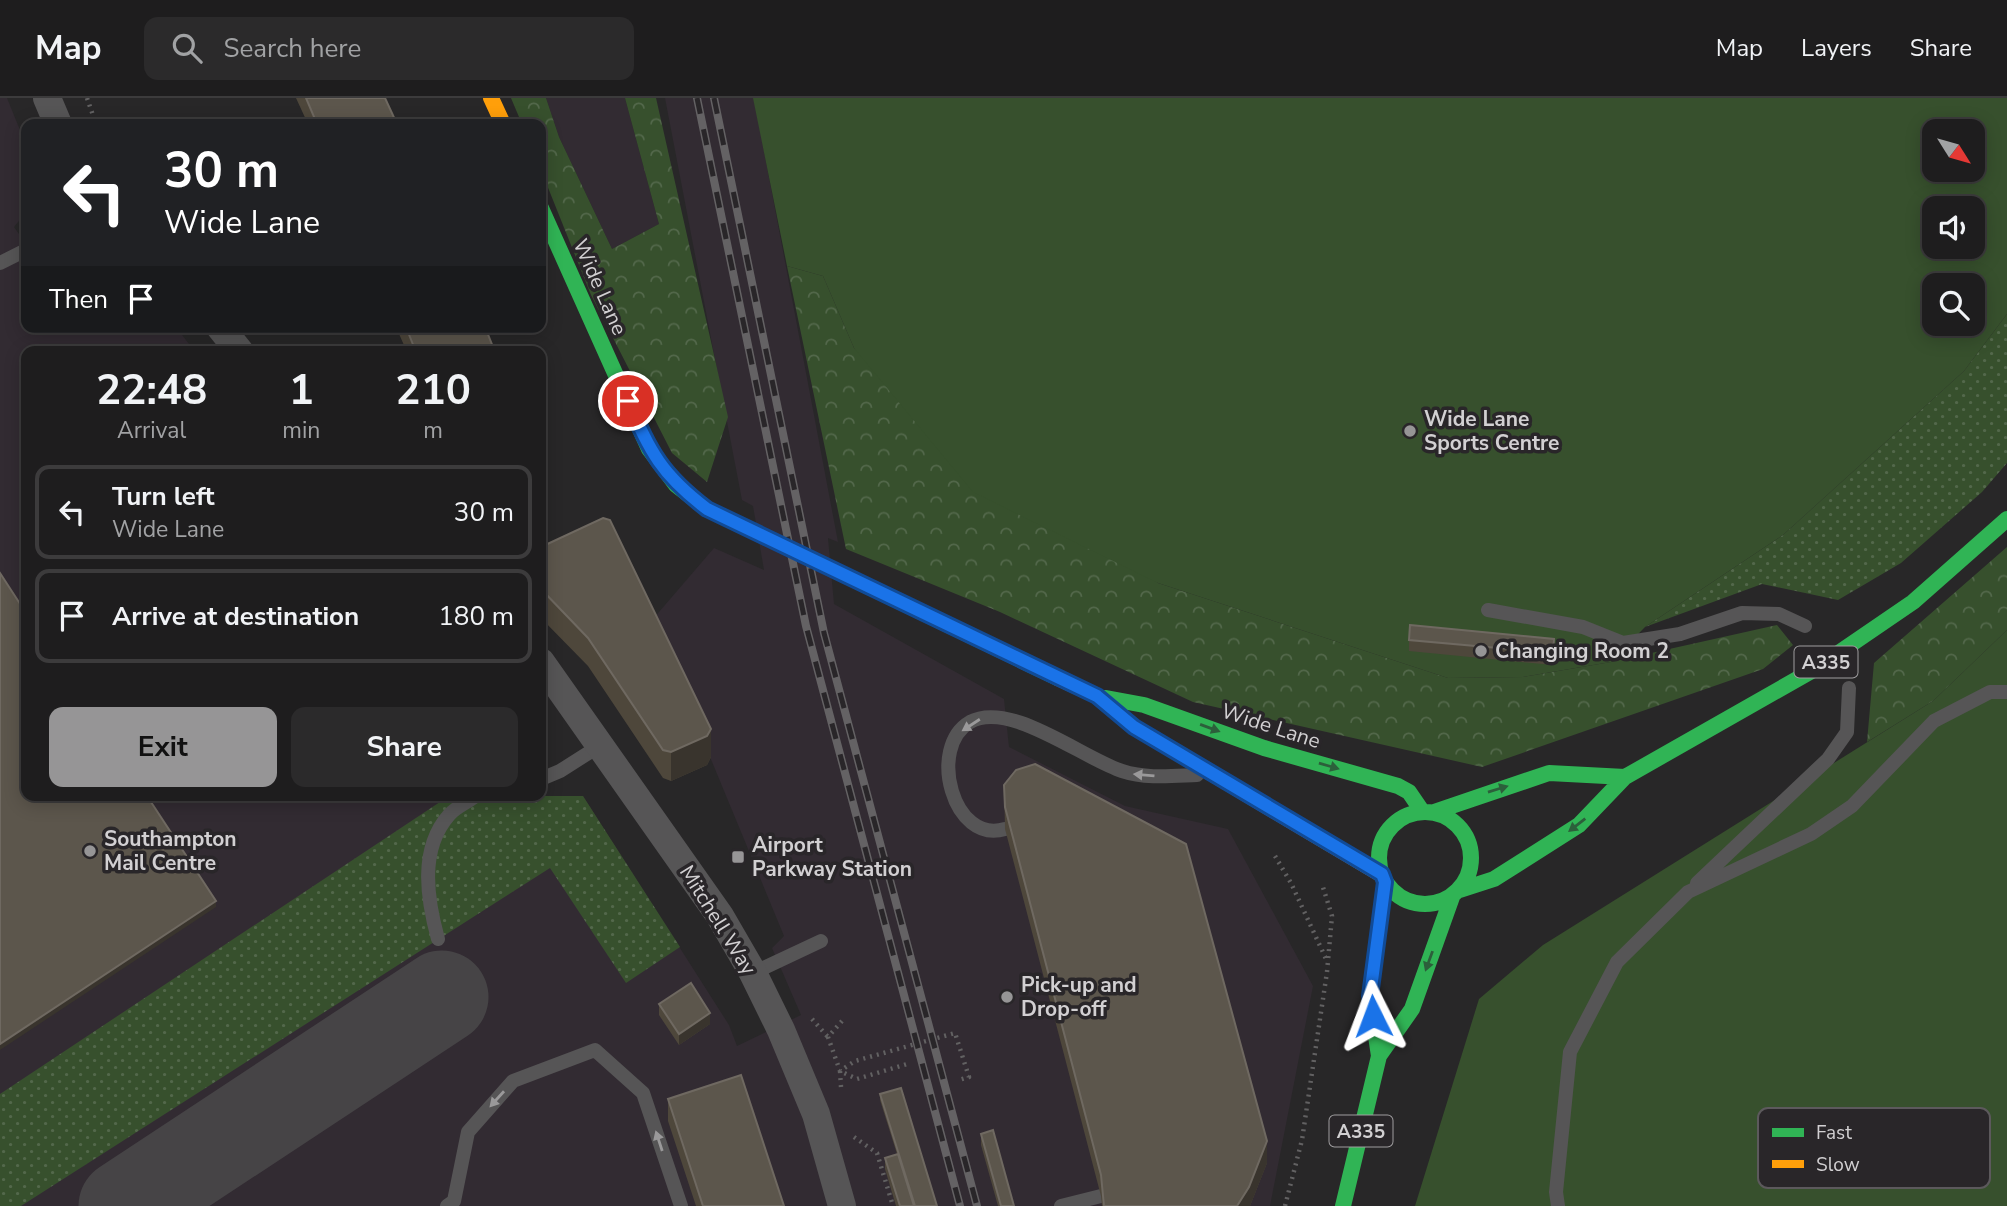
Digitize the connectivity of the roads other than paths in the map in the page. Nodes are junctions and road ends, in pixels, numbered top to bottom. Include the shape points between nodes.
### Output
1 (47, 98) edge
2 (491, 98) edge
3 (56, 119) edge
4 (501, 119) edge
5 (546, 219) edge
6 (21, 252) edge
7 (0, 263) edge
8 (2007, 519) edge
9 (1488, 610) dead end
10 (1805, 626) dead end
11 (546, 669) edge
12 (1849, 688) dead end
13 (2007, 692) edge
14 (1097, 696) junction
15 (601, 745) junction
16 (1212, 775) junction
17 (546, 777) edge
18 (1625, 777) junction
19 (469, 801) edge
20 (1428, 811) junction
21 (1004, 829) edge
22 (1383, 878) junction
23 (1688, 892) junction
24 (1456, 893) junction
25 (438, 939) dead end
26 (821, 941) dead end
27 (753, 973) junction
28 (1379, 1056) junction
29 (1101, 1196) edge
30 (453, 1204) edge
31 (681, 1206) edge
32 (842, 1206) edge
33 (1061, 1206) edge
34 (1343, 1206) edge
35 (1558, 1206) edge

1 - 3 street
2 - 4 main road
5 - 14 main road, Wide Lane via 649,449 676,485 707,509
6 - 7 lane
8 - 18 main road, A335 via 1913,602 1815,669
9 - 10 lane via 1583,627 1623,643 1680,634 1742,612 1779,614
11 - 15 street, Mitchell Way
12 - 23 lane via 1847,732 1828,760
13 - 23 lane via 1990,692 1934,721 1852,806 1811,834
14 - 16 main road, Wide Lane via 1134,727
14 -> 20 main road, Wide Lane via 1144,705 1264,748 1398,786
15 - 17 lane
15 - 27 street, Mitchell Way via 720,916
16 -> 21 lane via 1140,776 1120,771 1010,718 989,716 968,723 956,737 949,757 949,779 952,798 977,826 993,832
16 - 22 main road, Wide Lane
20 -> 18 main road via 1549,774
18 -> 24 main road, A335 via 1579,825 1494,879
19 - 25 lane via 451,813 436,834 427,880
20 - 22 main road via 1396,822 1386,833 1380,846
20 - 24 main road via 1447,816 1467,837 1472,864
22 - 24 main road via 1394,893 1422,905
22 - 28 main road, A335 via 1370,996
23 - 35 lane via 1618,962 1570,1052
24 -> 28 main road, A335 via 1412,1009
26 - 27 lane
27 - 32 street, Mitchell Way via 816,1114
28 - 34 main road, A335
29 - 33 lane
31 -> 30 lane via 643,1093 594,1050 513,1081 467,1132

